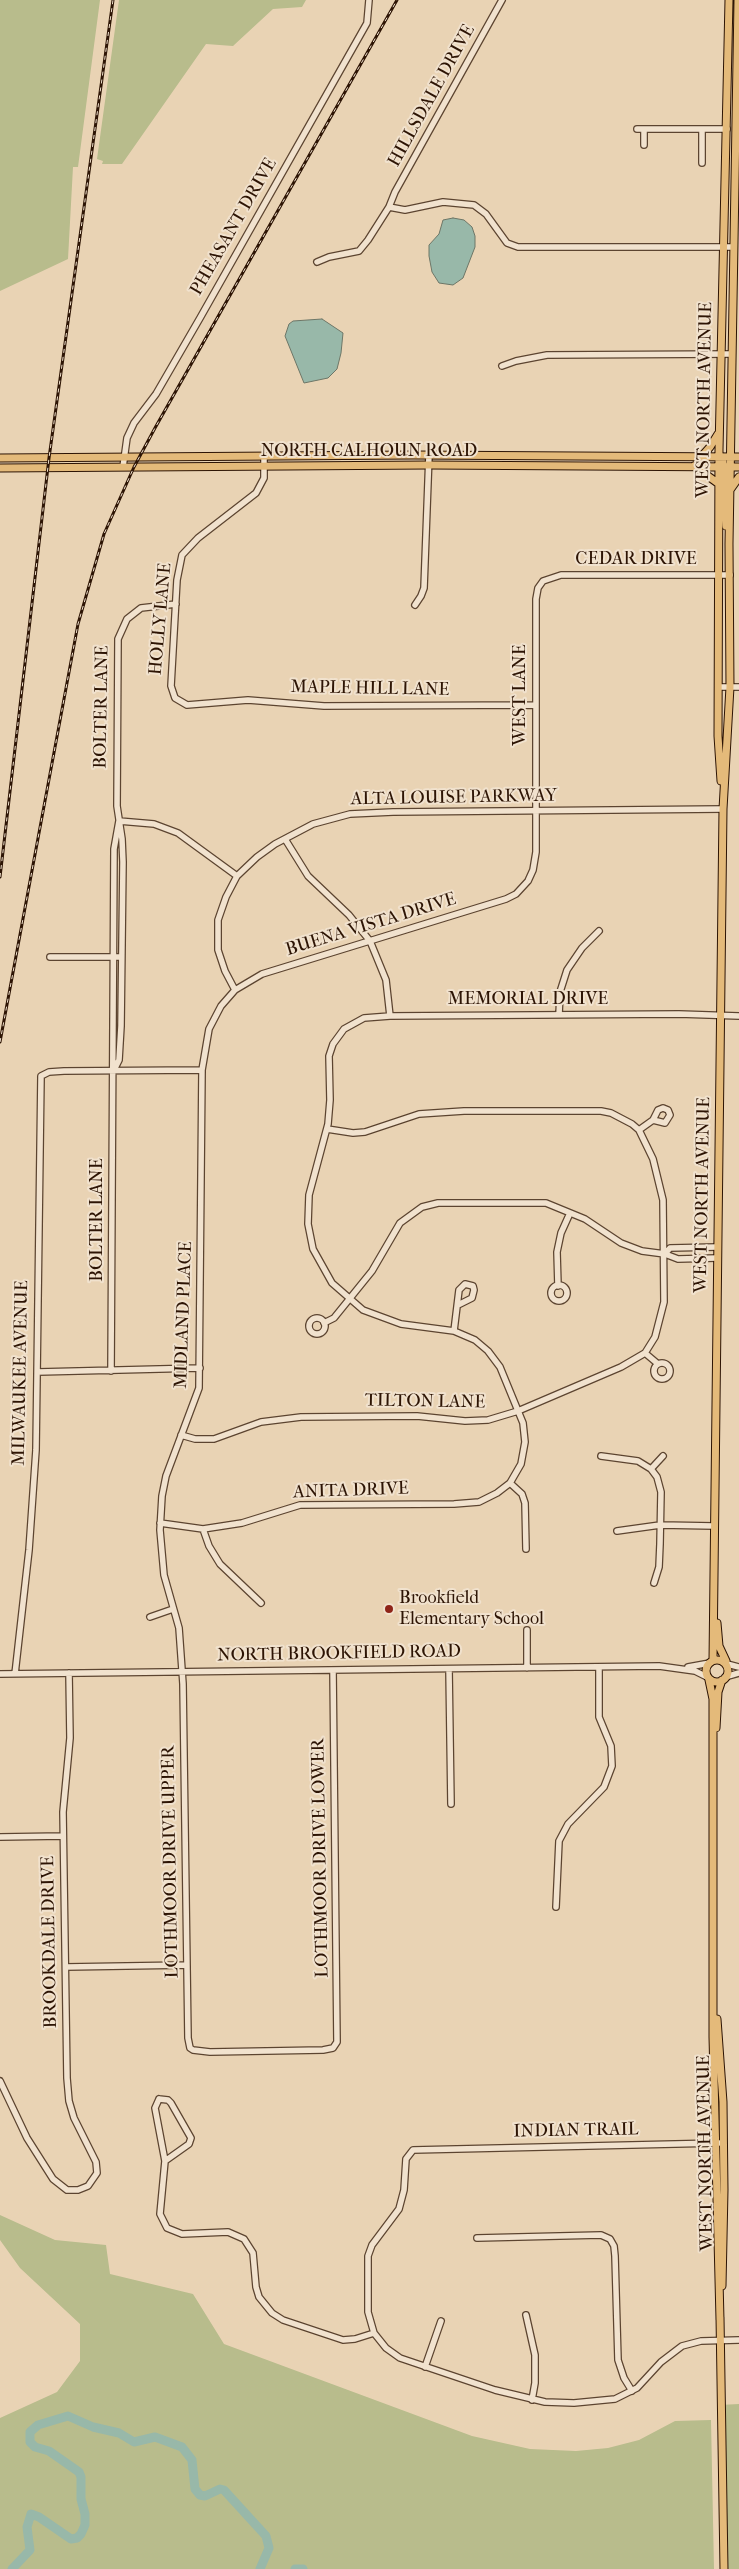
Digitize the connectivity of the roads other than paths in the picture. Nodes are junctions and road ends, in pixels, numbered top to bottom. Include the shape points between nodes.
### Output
1 (369, 0) edge
2 (502, 0) edge
3 (729, 0) edge
4 (738, 0) edge
5 (729, 44) junction
6 (738, 44) edge
7 (636, 129) dead end
8 (644, 129) junction
9 (702, 129) junction
10 (727, 129) junction
11 (644, 146) dead end
12 (702, 163) dead end
13 (389, 207) junction
14 (722, 247) junction
15 (734, 247) junction
16 (317, 262) dead end
17 (720, 353) junction
18 (732, 354) junction
19 (502, 366) dead end
20 (719, 432) junction
21 (731, 441) junction
22 (739, 448) edge
23 (429, 455) junction
24 (702, 456) junction
25 (719, 456) junction
26 (731, 456) junction
27 (123, 457) junction
28 (264, 457) junction
29 (739, 457) edge
30 (0, 458) edge
31 (429, 465) junction
32 (694, 466) junction
33 (123, 467) junction
34 (264, 467) junction
35 (725, 467) junction
36 (739, 467) edge
37 (0, 468) edge
38 (739, 477) edge
39 (719, 484) junction
40 (730, 491) junction
41 (729, 544) junction
42 (718, 575) junction
43 (730, 575) junction
44 (543, 581) joint
45 (176, 604) junction
46 (415, 605) dead end
47 (739, 686) edge
48 (718, 687) junction
49 (730, 687) junction
50 (204, 703) joint
51 (536, 705) junction
52 (723, 801) junction
53 (536, 810) junction
54 (723, 810) junction
55 (119, 821) junction
56 (285, 839) junction
57 (237, 876) junction
58 (599, 931) dead end
59 (370, 941) junction
60 (50, 957) dead end
61 (112, 957) junction
62 (121, 957) junction
63 (235, 990) junction
64 (560, 1015) junction
65 (721, 1015) junction
66 (390, 1016) junction
67 (739, 1016) edge
68 (341, 1033) joint
69 (114, 1070) junction
70 (202, 1070) junction
71 (653, 1120) dead end
72 (327, 1130) junction
73 (639, 1130) junction
74 (570, 1213) junction
75 (717, 1246) junction
76 (665, 1254) junction
77 (717, 1258) junction
78 (558, 1286) dead end
79 (349, 1300) junction
80 (458, 1305) dead end
81 (324, 1323) dead end
82 (454, 1331) junction
83 (645, 1353) junction
84 (658, 1364) dead end
85 (200, 1368) junction
86 (111, 1371) junction
87 (38, 1372) junction
88 (518, 1410) junction
89 (181, 1435) junction
90 (601, 1456) dead end
91 (663, 1456) dead end
92 (651, 1469) junction
93 (510, 1483) junction
94 (160, 1523) junction
95 (660, 1524) junction
96 (714, 1526) junction
97 (203, 1529) junction
98 (617, 1531) dead end
99 (526, 1549) dead end
100 (654, 1583) dead end
101 (714, 1589) junction
102 (261, 1604) dead end
103 (173, 1609) junction
104 (150, 1617) dead end
105 (527, 1630) dead end
106 (712, 1662) junction
107 (727, 1663) junction
108 (599, 1667) junction
109 (739, 1667) edge
110 (449, 1668) junction
111 (527, 1668) junction
112 (678, 1668) junction
113 (332, 1670) junction
114 (182, 1671) junction
115 (70, 1673) junction
116 (739, 1673) edge
117 (0, 1674) edge
118 (16, 1674) junction
119 (708, 1679) junction
120 (724, 1679) junction
121 (712, 1754) junction
122 (451, 1804) dead end
123 (63, 1836) junction
124 (0, 1837) edge
125 (556, 1907) dead end
126 (187, 1965) junction
127 (66, 1967) junction
128 (713, 1987) junction
129 (193, 2050) joint
130 (0, 2081) edge
131 (724, 2143) junction
132 (715, 2144) junction
133 (165, 2161) junction
134 (477, 2238) dead end
135 (526, 2315) dead end
136 (720, 2320) junction
137 (440, 2321) dead end
138 (374, 2333) junction
139 (720, 2340) junction
140 (739, 2340) edge
141 (425, 2368) junction
142 (632, 2391) junction
143 (532, 2400) junction
144 (724, 2569) edge

1 - 27 street, PHEASANT DRIVE via 367,23 156,394 134,423
2 - 13 street, HILLSDALE DRIVE via 394,192
3 - 5 main road, WEST NORTH AVENUE
4 - 6 main road, WEST NORTH AVENUE
5 - 6 street
5 - 10 main road, WEST NORTH AVENUE
6 - 15 main road, WEST NORTH AVENUE
7 - 8 street
8 - 9 street
8 - 11 street
9 - 10 street
9 - 12 street
10 - 14 main road, WEST NORTH AVENUE
13 - 14 street via 405,210 443,202 474,204 486,214 503,239 518,247
13 - 16 street, HILLSDALE DRIVE via 359,251 329,256
14 - 15 street
14 - 17 main road, WEST NORTH AVENUE
15 - 18 main road, WEST NORTH AVENUE
17 - 18 street
17 - 19 street via 548,355
17 - 20 main road, WEST NORTH AVENUE
18 - 21 main road, WEST NORTH AVENUE
20 - 24 main road
20 - 25 main road, WEST NORTH AVENUE
21 - 22 main road
21 - 26 main road, WEST NORTH AVENUE
23 - 24 main road, NORTH CALHOUN ROAD
23 - 28 main road, NORTH CALHOUN ROAD
23 - 31 street
24 - 25 main road, NORTH CALHOUN ROAD
25 - 26 main road, NORTH CALHOUN ROAD
25 - 35 main road, WEST NORTH AVENUE
26 - 29 main road, NORTH CALHOUN ROAD
26 - 35 main road, WEST NORTH AVENUE
27 - 28 main road, NORTH CALHOUN ROAD
27 - 30 main road, NORTH CALHOUN ROAD
27 - 33 street, PHEASANT DRIVE
28 - 34 street, HOLLY LANE
31 - 32 main road, NORTH CALHOUN ROAD
31 - 34 main road, NORTH CALHOUN ROAD
31 - 46 street via 424,588
32 - 35 main road, NORTH CALHOUN ROAD
32 - 39 main road
33 - 34 main road, NORTH CALHOUN ROAD
33 - 37 main road, NORTH CALHOUN ROAD
34 - 45 street, HOLLY LANE via 262,485 256,493 198,538 182,555
35 - 36 main road, NORTH CALHOUN ROAD
35 - 39 main road, WEST NORTH AVENUE
35 - 40 main road, WEST NORTH AVENUE
35 - 41 main road via 724,512
38 - 40 main road
39 - 42 main road, WEST NORTH AVENUE
40 - 41 main road, WEST NORTH AVENUE
41 - 43 main road, WEST NORTH AVENUE
42 - 43 street, CEDAR DRIVE
42 - 44 street, CEDAR DRIVE via 561,575
42 - 48 main road, WEST NORTH AVENUE
43 - 49 main road, WEST NORTH AVENUE
44 - 51 street, WEST LANE via 536,600
45 - 50 street, HOLLY LANE via 171,690 183,704
45 - 55 street, BOLTER LANE via 141,608 127,620 120,633 116,736
47 - 49 street
48 - 49 street
48 - 52 main road, WEST NORTH AVENUE
49 - 52 main road, WEST NORTH AVENUE
50 - 51 street, MAPLE HILL LANE via 248,700 339,706
51 - 53 street, WEST LANE
52 - 54 main road, WEST NORTH AVENUE
53 - 54 street, ALTA LOUISE PARKWAY
53 - 56 street, ALTA LOUISE PARKWAY via 350,814 313,824
53 - 59 street, BUENA VISTA DRIVE via 535,864 528,881 516,894
54 - 65 main road, WEST NORTH AVENUE
55 - 57 street via 154,824 178,833
55 - 61 street, BOLTER LANE via 114,843
55 - 62 street, BOLTER LANE via 122,839
56 - 57 street, ALTA LOUISE PARKWAY via 266,850
56 - 59 street via 308,876 349,915
57 - 63 street, ALTA LOUISE PARKWAY via 222,904 217,930 220,956
58 - 64 street via 567,970 560,992
59 - 63 street, BUENA VISTA DRIVE via 271,970
59 - 66 street via 386,980
60 - 61 street
61 - 62 street
61 - 69 street, BOLTER LANE via 111,1055
62 - 69 street, BOLTER LANE via 119,1060
63 - 70 street, BUENA VISTA DRIVE via 208,1029
64 - 65 street, MEMORIAL DRIVE
64 - 66 street, MEMORIAL DRIVE
65 - 67 street, MEMORIAL DRIVE
65 - 75 main road, WEST NORTH AVENUE
66 - 68 street, MEMORIAL DRIVE via 358,1020
68 - 72 street, ANITA DRIVE via 329,1056
69 - 70 street
69 - 86 street, BOLTER LANE
69 - 87 street, MILWAUKEE AVENUE via 44,1073 40,1081
70 - 85 street, MIDLAND PLACE
71 - 73 street
72 - 73 street via 365,1132 408,1116 432,1112 592,1110 611,1113
72 - 79 street, ANITA DRIVE via 309,1195 310,1237 325,1274
73 - 76 street, TILTON LANE via 653,1160 662,1191
74 - 76 street via 625,1245
74 - 78 street via 557,1252
74 - 79 street via 546,1204 522,1202 449,1202 422,1207 400,1223 378,1262
75 - 76 street via 670,1248
75 - 77 main road, WEST NORTH AVENUE
76 - 77 street via 678,1259
76 - 83 street, TILTON LANE via 663,1313 655,1337
77 - 96 main road, WEST NORTH AVENUE
79 - 81 street via 334,1318
79 - 82 street, ANITA DRIVE via 387,1320
80 - 82 street
82 - 88 street, ANITA DRIVE via 474,1340 494,1358
83 - 84 street
83 - 88 street, TILTON LANE via 621,1368
85 - 86 street
85 - 89 street, MIDLAND PLACE via 198,1393
86 - 87 street
87 - 118 street, MILWAUKEE AVENUE via 33,1505
88 - 89 street, TILTON LANE via 473,1422 417,1416 301,1417 271,1420 214,1439
88 - 93 street, ANITA DRIVE via 524,1434 524,1454
89 - 94 street, MIDLAND PLACE via 166,1476
90 - 92 street via 638,1461
91 - 92 street
92 - 95 street via 660,1484
93 - 97 street, ANITA DRIVE via 488,1498 467,1503 300,1505 242,1523
93 - 99 street via 523,1498
94 - 97 street, ANITA DRIVE
94 - 103 street, MIDLAND PLACE via 162,1561
95 - 96 street
95 - 98 street
95 - 100 street via 659,1567
96 - 101 main road, WEST NORTH AVENUE
97 - 102 street via 220,1564
101 - 106 main road, WEST NORTH AVENUE
101 - 107 main road, WEST NORTH AVENUE via 718,1640
103 - 104 street
103 - 114 street, MIDLAND PLACE via 179,1628
105 - 111 street
106 - 107 main road via 722,1659
106 - 112 street, NORTH BROOKFIELD ROAD
106 - 119 main road
107 - 109 street
107 - 120 main road via 728,1672
108 - 111 street, NORTH BROOKFIELD ROAD
108 - 112 street, NORTH BROOKFIELD ROAD
108 - 125 street via 599,1717 611,1746 612,1766 604,1787 568,1824 558,1841
110 - 111 street, NORTH BROOKFIELD ROAD
110 - 113 street, NORTH BROOKFIELD ROAD
110 - 122 street
112 - 119 street, NORTH BROOKFIELD ROAD via 700,1672
113 - 114 street, NORTH BROOKFIELD ROAD
113 - 129 street, LOTHMOOR DRIVE LOWER via 336,2045 323,2050
114 - 115 street, NORTH BROOKFIELD ROAD
114 - 126 street, LOTHMOOR DRIVE UPPER
115 - 118 street, NORTH BROOKFIELD ROAD
115 - 123 street, BROOKDALE DRIVE via 70,1738
116 - 120 street
117 - 118 street, NORTH BROOKFIELD ROAD
119 - 120 main road via 717,1682
119 - 121 main road, WEST NORTH AVENUE via 713,1699
120 - 121 main road, WEST NORTH AVENUE via 719,1691
121 - 128 main road, WEST NORTH AVENUE
123 - 124 street
123 - 127 street, BROOKDALE DRIVE
126 - 127 street
126 - 129 street, LOTHMOOR DRIVE UPPER via 188,2038
127 - 130 street, BROOKDALE DRIVE via 69,2101 97,2167 95,2178 88,2186 73,2191 63,2188 48,2173 15,2116
128 - 131 main road, WEST NORTH AVENUE
128 - 132 main road, WEST NORTH AVENUE
131 - 132 street, INDIAN TRAIL
131 - 136 main road, WEST NORTH AVENUE
132 - 136 main road, WEST NORTH AVENUE
132 - 138 street, INDIAN TRAIL via 413,2150 407,2155 399,2209 372,2245 368,2256 368,2312
133 - 133 street via 155,2108 157,2101 164,2099 174,2108 192,2138 189,2144
133 - 138 street via 160,2214 166,2228 182,2234 228,2232 244,2239 254,2252 256,2287 260,2298 272,2313 283,2320 343,2340
134 - 142 street via 606,2236 614,2246 617,2355
135 - 143 street via 535,2355
136 - 139 main road, WEST NORTH AVENUE
137 - 141 street
138 - 141 street via 395,2355
139 - 140 street
139 - 142 street via 682,2346 670,2353
139 - 144 main road, WEST NORTH AVENUE
141 - 143 street
142 - 143 street via 615,2399 592,2402

